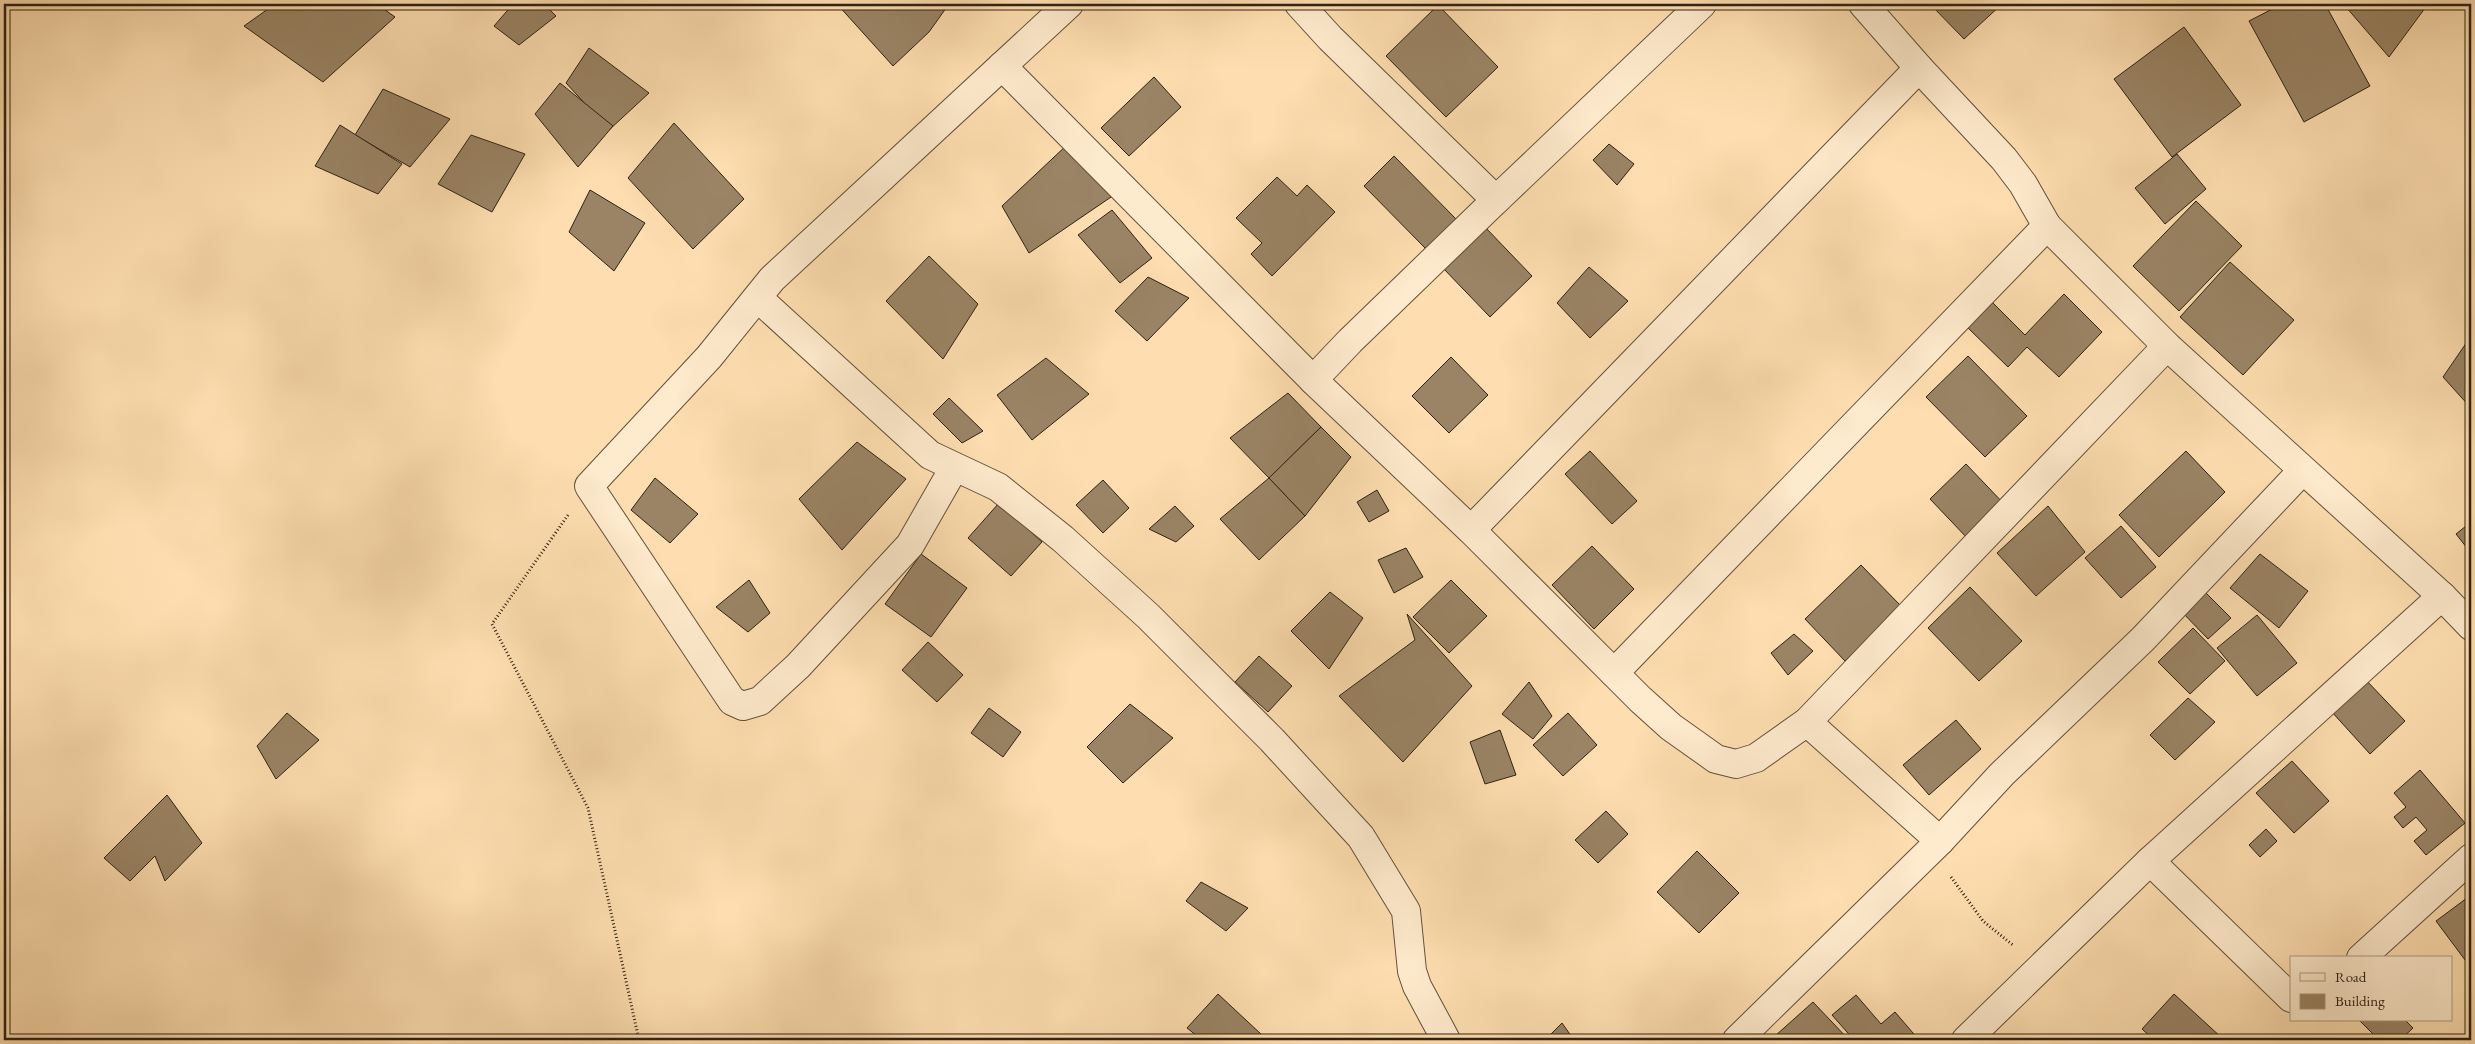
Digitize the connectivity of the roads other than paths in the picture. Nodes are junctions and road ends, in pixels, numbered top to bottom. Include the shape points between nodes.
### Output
1 (1069, 4) edge
2 (1299, 4) edge
3 (1702, 4) edge
4 (1863, 4) edge
5 (1002, 66) junction
6 (1919, 68) junction
7 (1496, 200) junction
8 (2047, 226) junction
9 (758, 298) junction
10 (2167, 346) junction
11 (1313, 380) junction
12 (954, 468) junction
13 (2302, 471) junction
14 (1472, 530) junction
15 (2442, 596) junction
16 (2471, 626) edge
17 (1614, 673) junction
18 (1807, 722) junction
19 (1940, 841) junction
20 (2471, 858) edge
21 (2150, 860) junction
22 (2363, 956) edge
23 (2290, 997) edge
24 (1446, 1040) edge
25 (1737, 1040) edge
26 (1966, 1040) edge

1 - 5 street
2 - 7 street
3 - 7 street
4 - 6 street
5 - 9 street via 794,258
5 - 11 street
6 - 8 street via 2004,159
6 - 14 street
7 - 11 street
8 - 10 street
8 - 17 street
9 - 12 street via 930,455
9 - 12 street via 709,357 588,486 732,701 743,706 760,701 798,666 910,544
10 - 13 street
10 - 18 street
11 - 14 street
12 - 24 street via 998,487 1063,539 1141,610 1272,740 1361,837 1406,911 1412,971
13 - 15 street
13 - 19 street via 2143,639 2002,774
14 - 17 street
15 - 16 street
15 - 21 street
17 - 18 street via 1671,727 1716,759 1727,763 1736,764 1756,758
18 - 19 street
19 - 25 street
20 - 22 street
21 - 23 street
21 - 26 street

